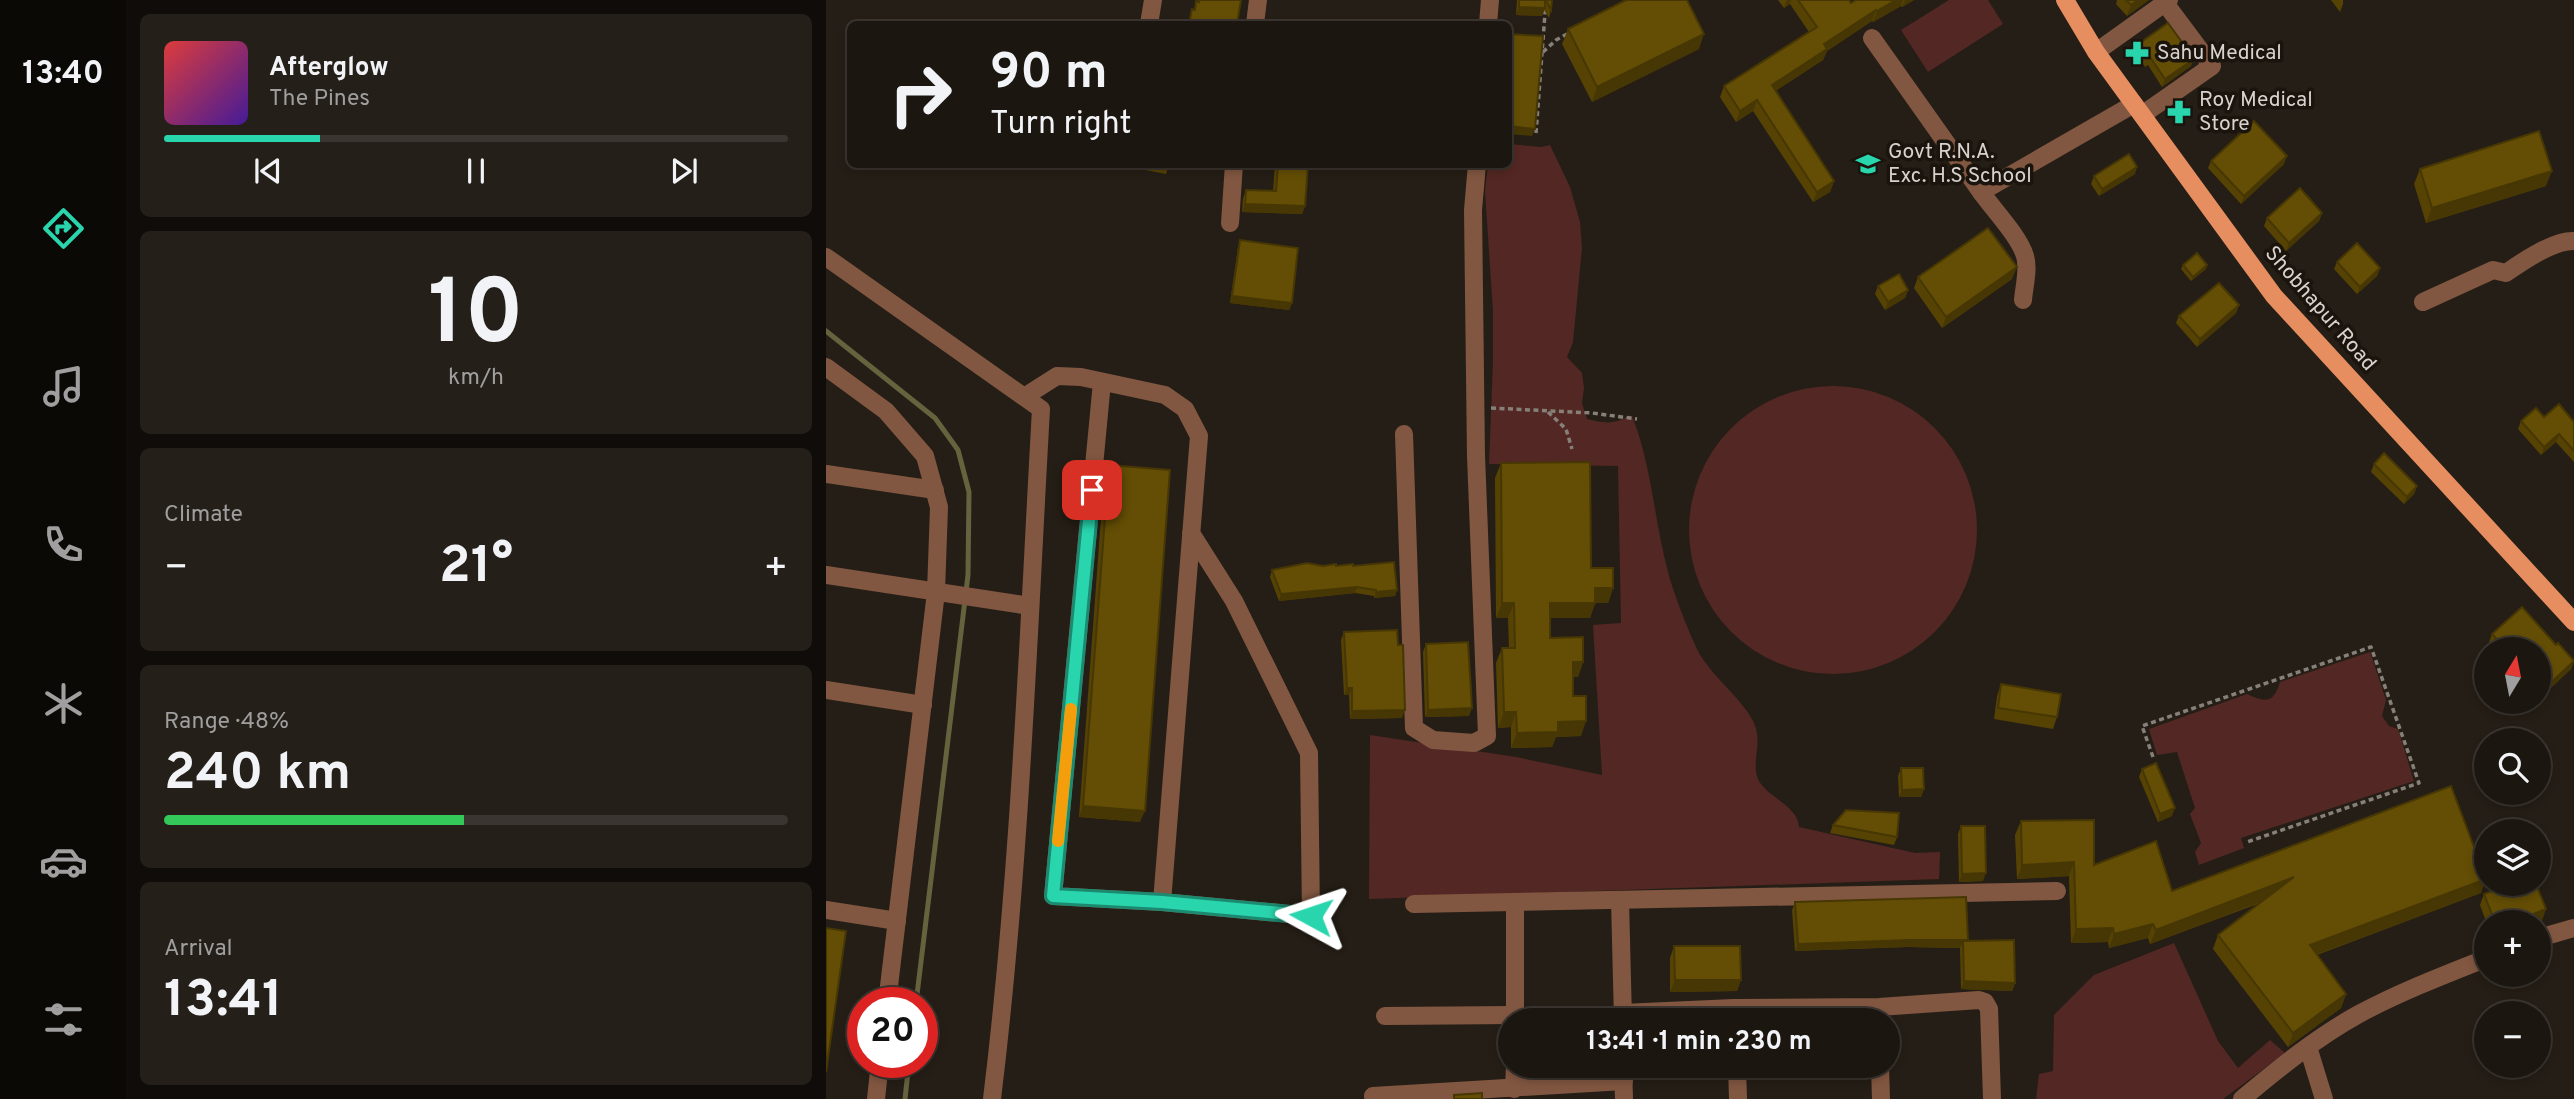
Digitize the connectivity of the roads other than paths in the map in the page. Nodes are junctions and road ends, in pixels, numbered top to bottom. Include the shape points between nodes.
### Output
1 (1153, 0) edge
2 (1258, 0) edge
3 (1490, 0) edge
4 (2064, 0) edge
5 (2075, 0) edge
6 (2167, 1) edge
7 (1150, 21) edge
8 (1255, 21) edge
9 (1488, 21) edge
10 (1872, 38) dead end
11 (2100, 50) junction
12 (2141, 107) junction
13 (1234, 168) edge
14 (1477, 168) edge
15 (1981, 192) junction
16 (1230, 222) dead end
17 (2574, 241) edge
18 (826, 257) edge
19 (2023, 300) dead end
20 (2423, 302) dead end
21 (826, 368) edge
22 (833, 378) edge
23 (1102, 382) junction
24 (1024, 397) junction
25 (1404, 434) dead end
26 (826, 474) edge
27 (935, 490) junction
28 (1191, 533) junction
29 (826, 575) edge
30 (936, 592) junction
31 (1030, 606) junction
32 (2574, 611) edge
33 (2574, 622) edge
34 (826, 690) edge
35 (923, 705) junction
36 (2057, 891) dead end
37 (1620, 900) junction
38 (1162, 902) junction
39 (1516, 902) junction
40 (1414, 904) dead end
41 (826, 910) edge
42 (897, 921) junction
43 (2574, 928) edge
44 (2551, 935) edge
45 (2474, 963) edge
46 (889, 987) edge
47 (1515, 1008) edge
48 (1623, 1008) edge
49 (1900, 1010) edge
50 (1385, 1016) dead end
51 (1498, 1017) edge
52 (2308, 1046) junction
53 (878, 1078) edge
54 (1514, 1078) edge
55 (1738, 1078) edge
56 (1880, 1078) edge
57 (1624, 1082) edge
58 (1514, 1089) junction
59 (1373, 1096) dead end
60 (1740, 1098) edge
61 (876, 1099) edge
62 (992, 1099) edge
63 (1881, 1099) edge
64 (1992, 1099) edge
65 (2242, 1099) edge
66 (2324, 1099) edge

1 - 7 street
2 - 8 street
3 - 9 street
4 - 11 main road, Shobhapur Road
5 - 11 main road, Shobhapur Road
6 - 11 street
6 - 12 street via 2212,66
10 - 15 street
11 - 12 main road, Shobhapur Road
12 - 15 street
12 - 32 main road, Shobhapur Road via 2281,293
12 - 33 main road, Shobhapur Road via 2274,296
13 - 16 street
14 - 25 street via 1475,407 1487,736 1474,743 1433,740 1413,728
15 - 19 street via 2025,256
17 - 20 street via 2565,241 2506,273 2493,270
18 - 24 street
21 - 22 street
22 - 27 street via 886,411 925,456
23 - 24 street via 1056,376
23 - 28 street via 1165,395 1185,409 1199,436
23 - 38 street via 1053,896
24 - 31 street via 1041,409
26 - 27 street
27 - 30 street via 939,507
28 - 38 street
28 - 38 street via 1234,601 1309,753 1311,916
29 - 30 street
30 - 31 street
30 - 35 street
31 - 62 street
34 - 35 street
35 - 42 street
36 - 37 street
37 - 39 street
37 - 48 street
39 - 40 street
39 - 47 street
41 - 42 street
42 - 46 street
43 - 44 street
45 - 52 street via 2358,1014
49 - 64 street via 1985,1002
50 - 51 street
52 - 65 street
52 - 66 street
53 - 61 street
54 - 58 street
55 - 60 street
56 - 63 street
57 - 58 street
58 - 59 street

